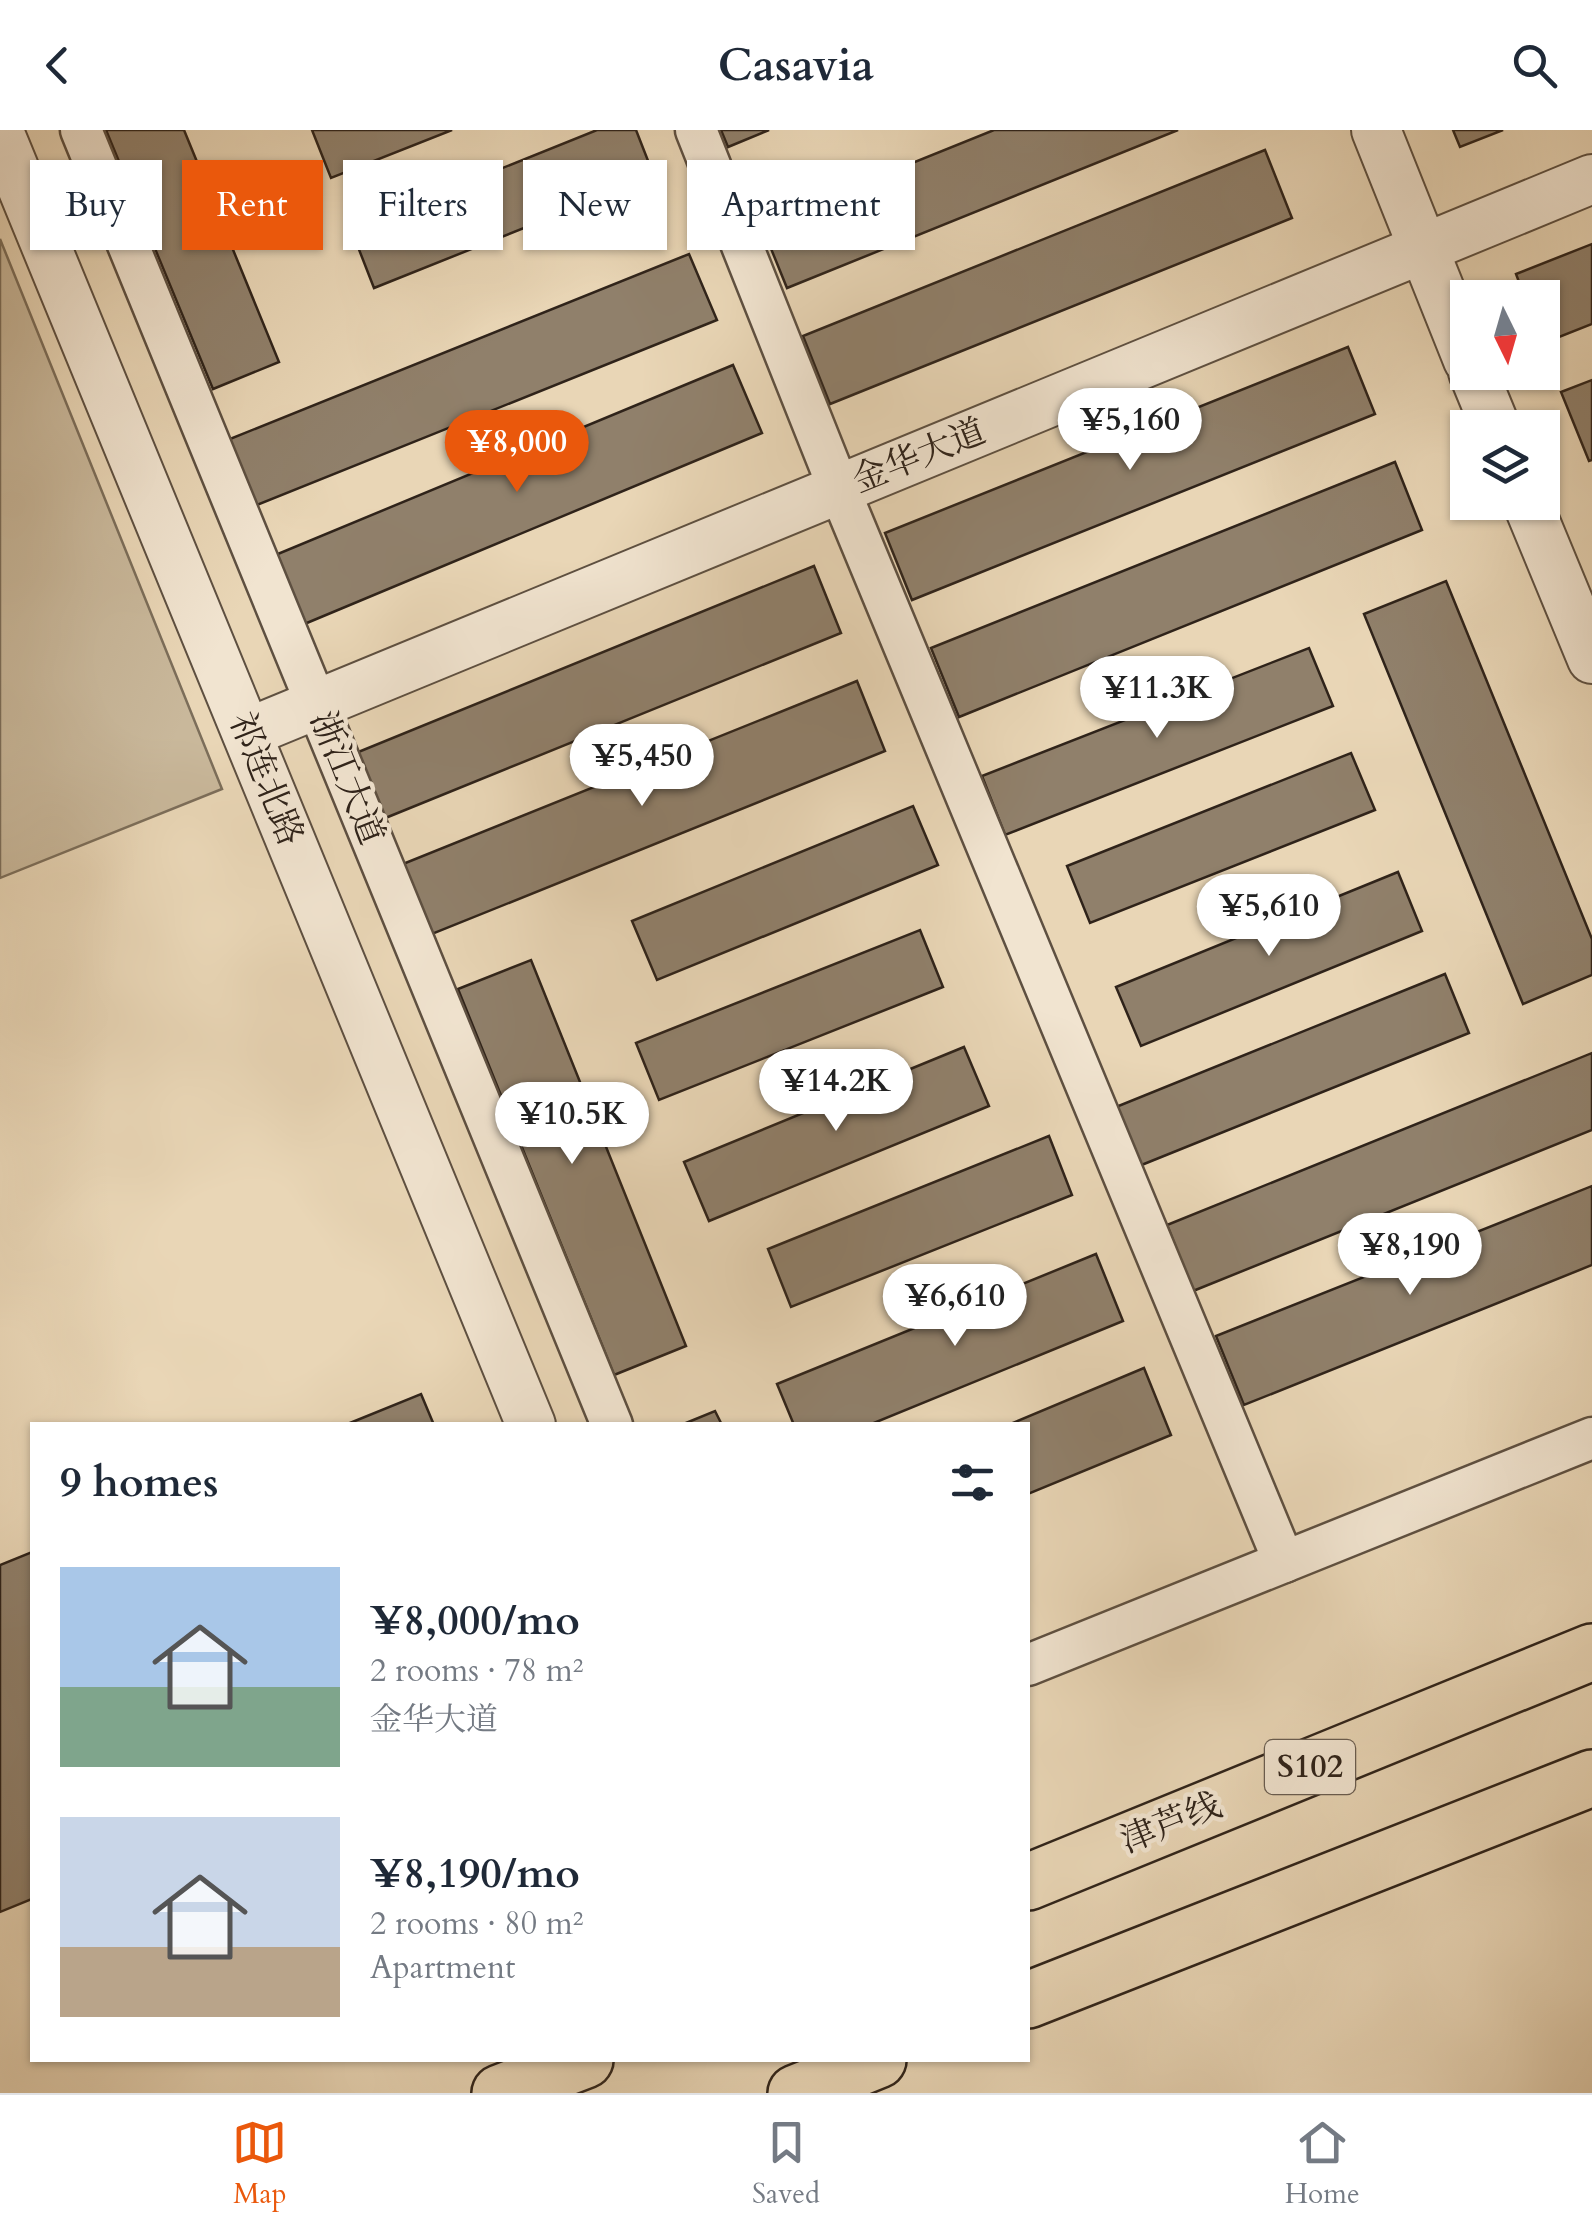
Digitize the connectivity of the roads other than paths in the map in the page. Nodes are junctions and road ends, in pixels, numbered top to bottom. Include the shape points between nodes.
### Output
1 (81, 130) edge
2 (696, 130) edge
3 (1376, 130) edge
4 (0, 134) edge
5 (1592, 179) edge
6 (1421, 249) junction
7 (1450, 317) edge
8 (839, 489) junction
9 (1534, 520) edge
10 (1592, 659) edge
11 (316, 704) junction
12 (246, 733) junction
13 (530, 1422) edge
14 (611, 1422) edge
15 (1592, 1438) edge
16 (1284, 1562) junction
17 (1592, 1652) edge
18 (1030, 1664) edge
19 (1592, 1778) edge
20 (1030, 1881) edge
21 (1030, 1999) edge
22 (580, 2062) edge
23 (873, 2062) edge
24 (500, 2093) edge
25 (796, 2093) edge

1 - 11 street, 浙江大道
2 - 8 street
3 - 6 street
4 - 12 street, 祁连北路
5 - 6 street, 金华大道
6 - 7 street
6 - 8 street, 金华大道
8 - 11 street, 金华大道
8 - 16 street
9 - 10 street
11 - 12 street, 金华大道
11 - 14 street, 浙江大道
12 - 13 street, 祁连北路
15 - 16 street
16 - 18 street
17 - 20 highway, 津芦线 / S102
19 - 21 highway
22 - 24 highway
23 - 25 highway

